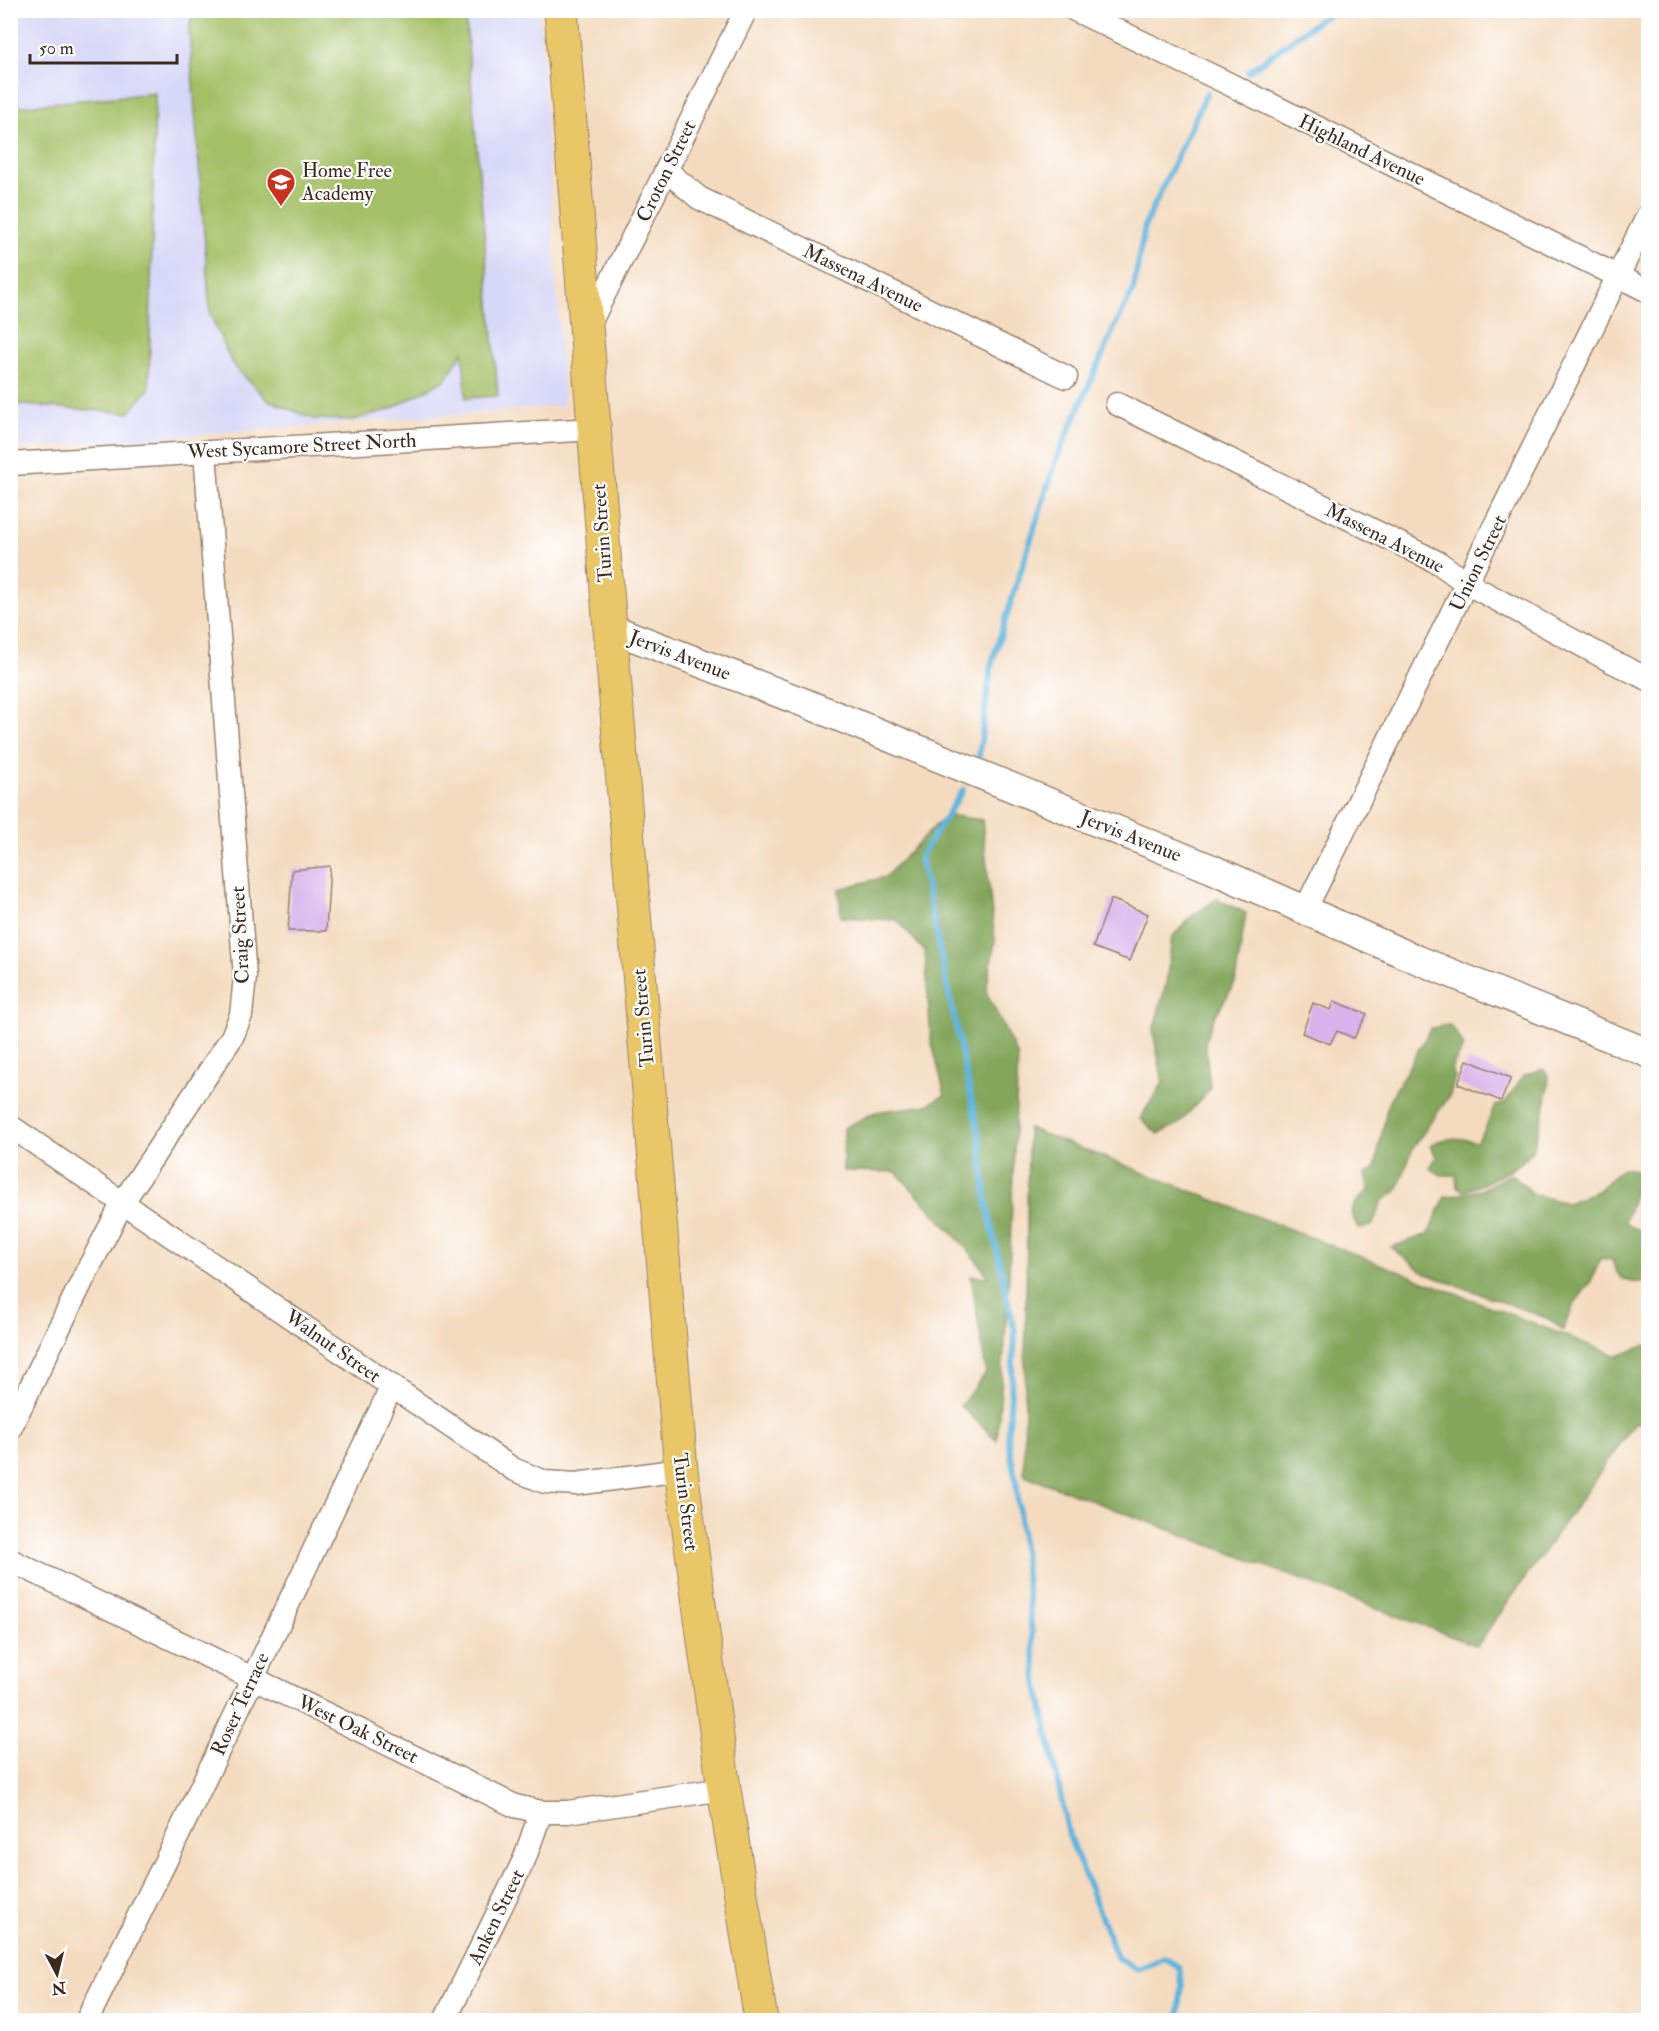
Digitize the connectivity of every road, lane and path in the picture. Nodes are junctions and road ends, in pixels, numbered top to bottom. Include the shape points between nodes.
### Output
1 (561, 10) edge
2 (746, 10) edge
3 (1081, 12) edge
4 (667, 171) junction
5 (1648, 215) edge
6 (1618, 276) junction
7 (1648, 291) edge
8 (586, 331) junction
9 (1066, 377) dead end
10 (1118, 404) dead end
11 (594, 429) junction
12 (205, 452) junction
13 (10, 464) edge
14 (1468, 584) junction
15 (610, 628) junction
16 (1648, 679) edge
17 (1305, 910) junction
18 (1648, 1053) edge
19 (10, 1126) edge
20 (123, 1202) junction
21 (392, 1386) junction
22 (10, 1429) edge
23 (681, 1470) junction
24 (10, 1560) edge
25 (253, 1678) junction
26 (724, 1789) junction
27 (540, 1812) junction
28 (87, 2020) edge
29 (445, 2020) edge
30 (761, 2020) edge

1 - 8 main road, Turin Street
2 - 4 street, Croton Street
3 - 6 street, Highland Avenue
4 - 8 street, Croton Street
4 - 9 street, Massena Avenue via 699,198
5 - 6 street, Union Street
6 - 7 street, Highland Avenue
6 - 14 street, Union Street
8 - 11 main road, Turin Street
10 - 14 street, Massena Avenue via 1439,563
11 - 12 street, West Sycamore Street North
11 - 15 main road, Turin Street
12 - 13 street, West Sycamore Street North
12 - 20 street, Craig Street via 245,977 241,1015 232,1037
14 - 16 street, Massena Avenue
14 - 17 street, Union Street
15 - 17 street, Jervis Avenue via 806,703
15 - 23 main road, Turin Street
17 - 18 street, Jervis Avenue
19 - 20 street, Walnut Street
20 - 21 street, Walnut Street
20 - 22 street, Craig Street
21 - 23 street, Walnut Street via 513,1469 545,1482 576,1484
21 - 25 street, Roser Terrace
23 - 26 main road, Turin Street
24 - 25 street, West Oak Street
25 - 27 street, West Oak Street via 515,1806
25 - 28 street, Roser Terrace
26 - 27 street, West Oak Street via 568,1812
26 - 30 main road, Turin Street
27 - 29 street, Anken Street via 524,1860

